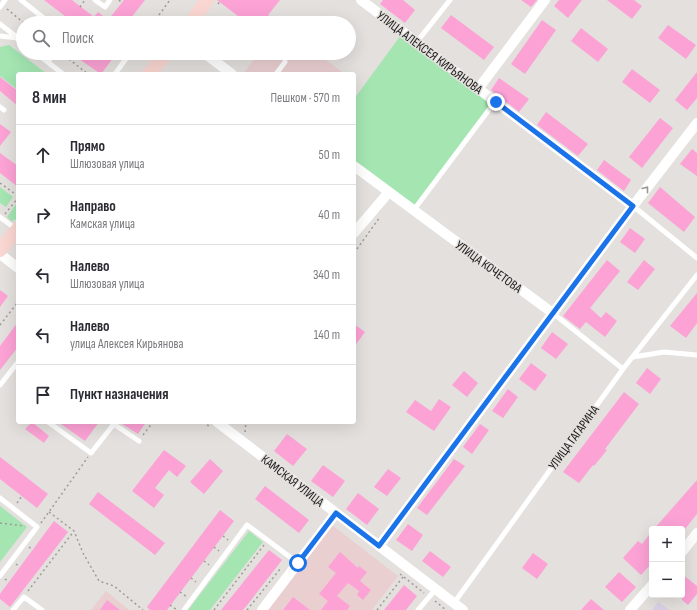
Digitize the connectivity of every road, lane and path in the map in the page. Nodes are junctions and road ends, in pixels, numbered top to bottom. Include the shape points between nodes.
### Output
1 (5, 0) edge
2 (21, 0) edge
3 (86, 0) edge
4 (95, 0) edge
5 (110, 0) edge
6 (119, 0) edge
7 (170, 0) edge
8 (207, 0) edge
9 (361, 0) edge
10 (450, 0) edge
11 (546, 0) edge
12 (122, 3) dead end
13 (0, 7) edge
14 (80, 7) dead end
15 (4, 14) dead end
16 (16, 16) edge
17 (41, 16) edge
18 (158, 16) edge
19 (196, 16) edge
20 (0, 24) edge
21 (0, 36) edge
22 (16, 37) edge
23 (16, 38) edge
24 (416, 43) junction
25 (45, 60) edge
26 (70, 60) edge
27 (125, 60) edge
28 (161, 60) edge
29 (213, 60) edge
30 (48, 62) joint
31 (285, 62) dead end
32 (60, 72) edge
33 (85, 72) edge
34 (116, 72) edge
35 (151, 72) edge
36 (229, 72) edge
37 (278, 72) edge
38 (478, 89) junction
39 (491, 107) dead end
40 (697, 123) edge
41 (356, 167) edge
42 (0, 183) edge
43 (389, 192) junction
44 (16, 195) edge
45 (16, 199) edge
46 (633, 206) junction
47 (414, 211) junction
48 (382, 216) dead end
49 (1, 218) edge
50 (16, 228) edge
51 (16, 231) edge
52 (356, 232) edge
53 (0, 250) edge
54 (356, 250) edge
55 (0, 254) edge
56 (697, 258) edge
57 (16, 266) edge
58 (697, 275) edge
59 (16, 305) edge
60 (554, 314) junction
61 (0, 325) edge
62 (697, 355) edge
63 (633, 357) junction
64 (16, 365) edge
65 (623, 369) junction
66 (0, 385) edge
67 (51, 424) edge
68 (112, 424) edge
69 (114, 424) edge
70 (152, 424) edge
71 (221, 424) edge
72 (246, 424) edge
73 (245, 433) dead end
74 (139, 441) joint
75 (91, 453) junction
76 (0, 498) edge
77 (49, 512) junction
78 (336, 513) junction
79 (0, 524) edge
80 (38, 527) junction
81 (74, 530) junction
82 (697, 533) edge
83 (268, 540) junction
84 (379, 546) junction
85 (685, 548) edge
86 (294, 560) junction
87 (0, 576) edge
88 (403, 577) dead end
89 (649, 588) edge
90 (436, 589) junction
91 (258, 592) dead end
92 (260, 594) junction
93 (24, 597) junction
94 (454, 603) junction
95 (248, 604) dead end
96 (170, 605) dead end
97 (250, 606) junction
98 (13, 610) edge
99 (42, 610) edge
100 (143, 610) edge
101 (177, 610) edge
102 (184, 610) edge
103 (214, 610) edge
104 (247, 610) edge
105 (255, 610) edge
106 (262, 610) edge
107 (377, 610) edge
108 (418, 610) edge
109 (463, 610) edge
110 (630, 610) edge

1 - 13 lane
2 - 17 lane
3 - 14 path
4 - 5 lane via 104,7
6 - 12 path
7 - 18 path
8 - 19 main road
9 - 24 street, УЛИЦА АЛЕКСЕЯ КИРЬЯНОВА
10 - 24 lane
11 - 38 street
15 - 16 path via 7,9
20 - 22 lane
21 - 23 lane
24 - 38 street, УЛИЦА АЛЕКСЕЯ КИРЬЯНОВА
25 - 30 lane
26 - 33 path
27 - 34 lane
28 - 35 main road
29 - 36 street
30 - 32 lane
31 - 37 lane
38 - 46 street, УЛИЦА АЛЕКСЕЯ КИРЬЯНОВА
39 - 47 lane
46 -> 40 street
41 - 43 street, УЛИЦА КОЧЕТОВА
42 - 44 path
43 - 47 street, УЛИЦА КОЧЕТОВА
43 - 52 street
45 - 49 path
46 - 56 lane
46 - 60 street
47 - 60 street, УЛИЦА КОЧЕТОВА
48 - 54 path
49 - 50 lane
51 - 53 main road
55 - 57 street
58 - 63 lane, УЛИЦА ГАГАРИНА
59 - 61 path
60 - 65 lane, УЛИЦА КОЧЕТОВА
60 - 84 street
62 - 63 lane via 664,352
63 - 65 lane, УЛИЦА ГАГАРИНА
64 - 66 lane
65 - 94 lane, УЛИЦА ГАГАРИНА
67 - 75 lane
68 - 75 lane
69 - 74 lane
70 - 74 path
71 - 78 street, КАМСКАЯ УЛИЦА
72 - 73 path
75 - 77 path
76 - 80 lane
77 - 80 path
77 - 81 path
78 - 84 street, КАМСКАЯ УЛИЦА
78 - 86 street
79 - 80 path
80 - 87 lane
81 - 93 path
81 - 100 path via 83,553 99,581 114,586
82 - 85 street
83 - 86 lane
83 - 102 lane via 248,525
83 - 103 path
84 - 90 street, КАМСКАЯ УЛИЦА
86 - 92 path
86 - 106 street
88 - 107 path
89 - 110 street
90 - 94 street, КАМСКАЯ УЛИЦА
90 - 108 lane
91 - 92 path
92 - 97 path
93 - 98 lane
93 - 99 lane
94 - 109 street, КАМСКАЯ УЛИЦА
95 - 97 path
96 - 101 path
97 - 104 path
97 - 105 path

